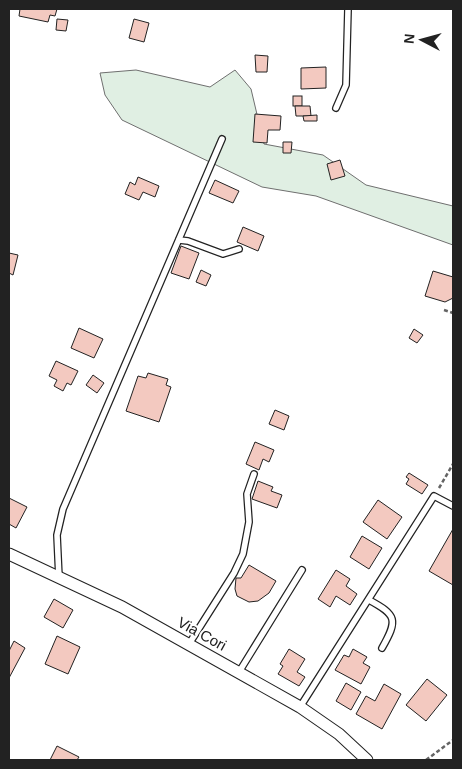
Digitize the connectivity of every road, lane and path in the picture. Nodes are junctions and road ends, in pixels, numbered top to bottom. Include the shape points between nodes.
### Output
1 (348, 9) edge
2 (336, 108) dead end
3 (222, 140) dead end
4 (179, 240) junction
5 (239, 250) dead end
6 (444, 310) dead end
7 (453, 313) edge
8 (453, 464) edge
9 (254, 474) dead end
10 (434, 496) junction
11 (453, 506) edge
12 (9, 554) edge
13 (302, 570) dead end
14 (59, 578) junction
15 (369, 600) junction
16 (189, 644) junction
17 (382, 648) dead end
18 (239, 672) junction
19 (300, 707) junction
20 (453, 740) edge
21 (367, 760) edge
22 (426, 760) edge

1 - 2 lane via 346,85
3 - 4 lane
4 - 5 lane via 224,254
4 - 14 lane via 64,508 58,535
6 - 7 path
8 - 10 path
9 - 16 lane via 247,494 249,522 243,554
10 - 11 lane
10 - 15 lane
12 - 14 street, Via Cori
13 - 18 lane
14 - 16 street, Via Cori via 122,607
15 - 17 lane via 387,610 392,620
15 - 19 lane
16 - 18 street, Via Cori
18 - 19 street, Via Cori
19 - 21 street, Via Cori via 332,728
20 - 22 path

